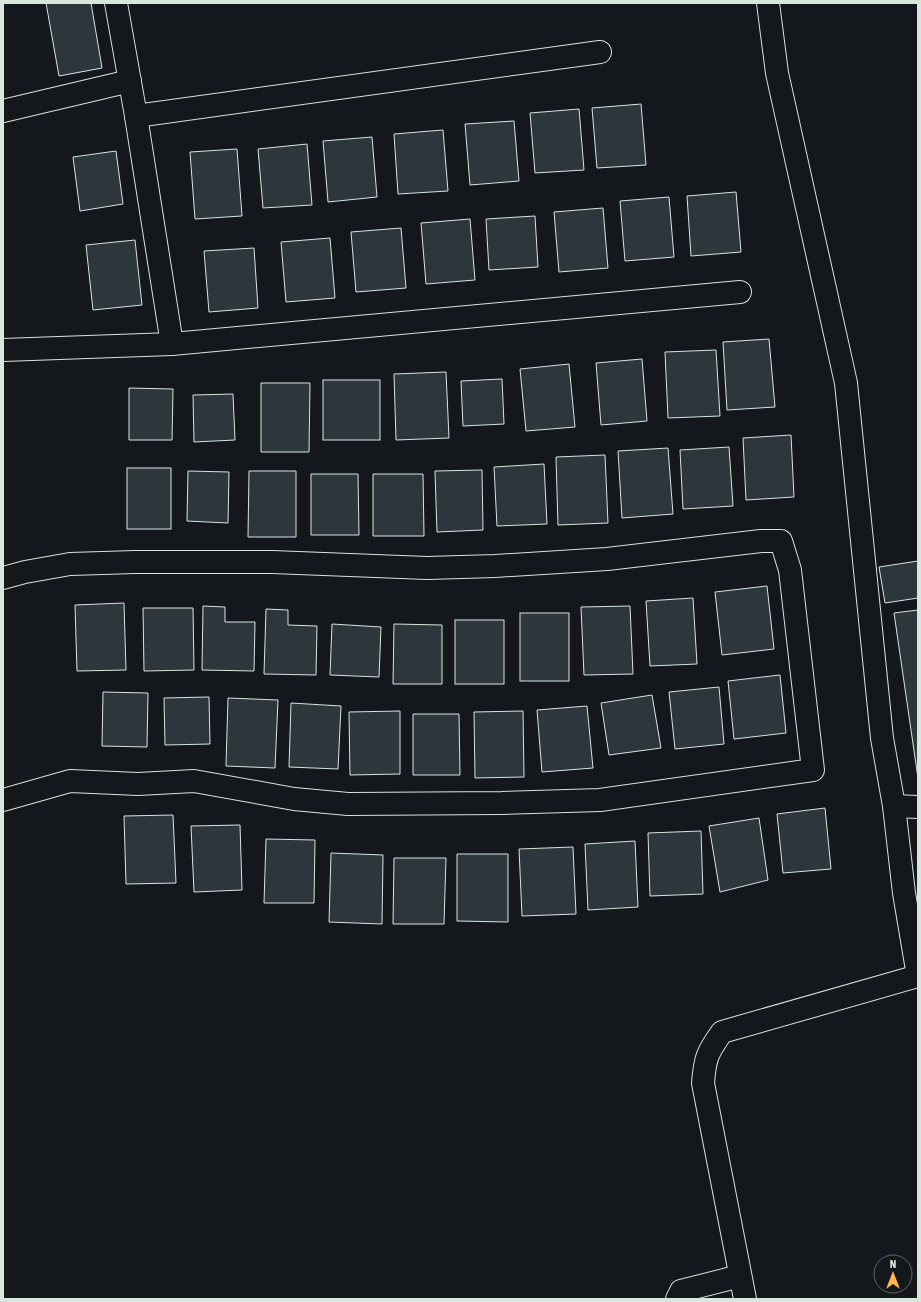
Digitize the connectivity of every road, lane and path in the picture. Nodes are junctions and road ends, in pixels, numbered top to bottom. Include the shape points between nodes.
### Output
1 (116, 3) edge
2 (768, 3) edge
3 (600, 52) dead end
4 (130, 80) junction
5 (3, 111) edge
6 (136, 116) junction
7 (740, 292) dead end
8 (172, 344) junction
9 (3, 350) edge
10 (3, 578) edge
11 (3, 800) edge
12 (894, 806) junction
13 (918, 807) edge
14 (918, 976) edge
15 (740, 1276) junction
16 (677, 1299) edge
17 (745, 1299) edge

1 - 4 street
2 - 12 street via 777,73 846,383 882,738
3 - 6 street
4 - 5 street
4 - 6 street
6 - 8 street
7 - 8 street
8 - 9 street
10 - 11 street via 70,564 272,562 450,567 607,559 761,541 781,541 790,570 813,770 600,800 348,804 294,799 194,781 138,784 70,781
12 - 13 street
12 - 14 street via 904,893
14 - 15 street via 722,1032 709,1050 704,1062 703,1084
15 - 16 street via 681,1291
15 - 17 street

